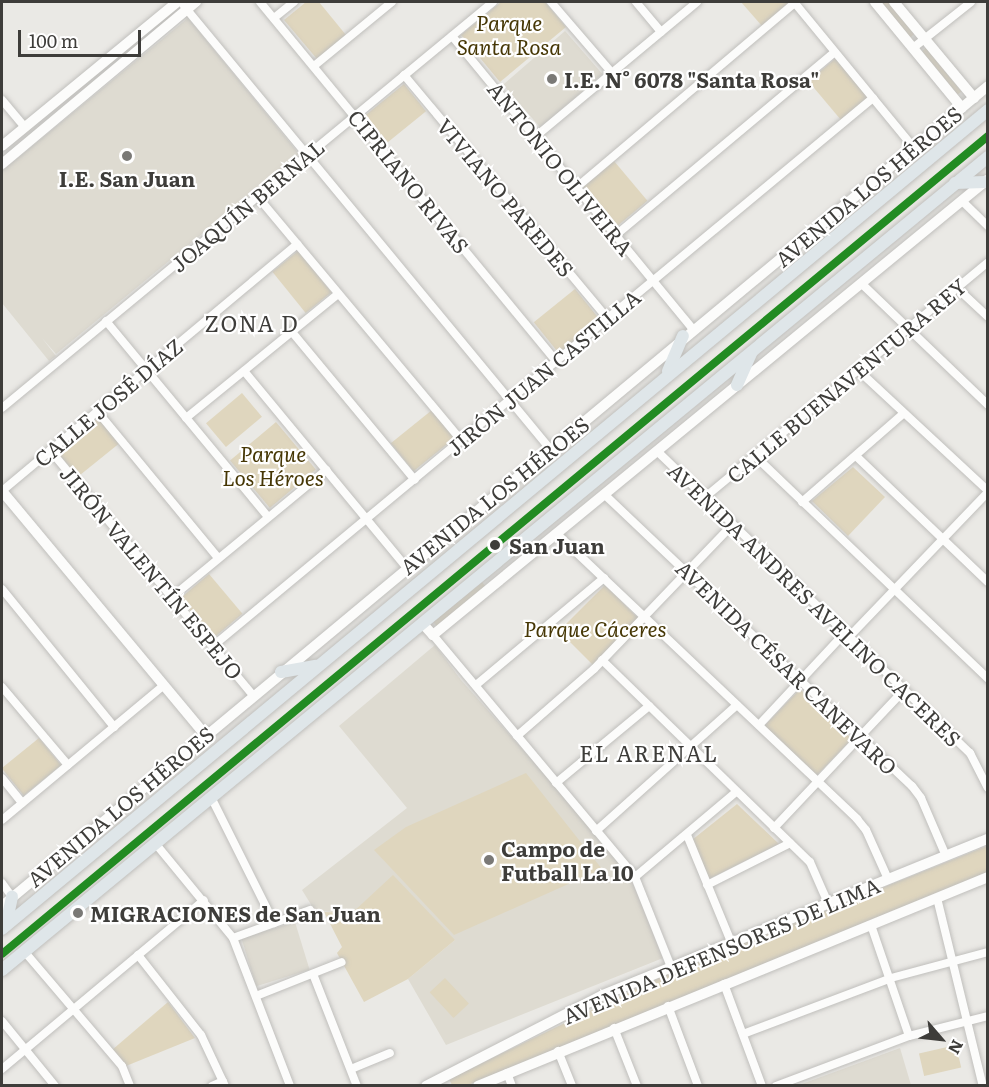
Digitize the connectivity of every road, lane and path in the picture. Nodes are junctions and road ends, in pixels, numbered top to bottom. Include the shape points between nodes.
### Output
1 (196, 2) edge
2 (260, 2) edge
3 (294, 2) edge
4 (392, 2) edge
5 (493, 2) edge
6 (551, 2) edge
7 (636, 2) edge
8 (697, 2) edge
9 (794, 2) edge
10 (874, 2) edge
11 (894, 2) edge
12 (971, 2) edge
13 (181, 4) edge
14 (274, 18) junction
15 (661, 32) junction
16 (452, 36) junction
17 (925, 39) junction
18 (913, 48) junction
19 (835, 52) junction
20 (314, 66) junction
21 (612, 73) junction
22 (404, 75) junction
23 (987, 86) edge
24 (873, 98) junction
25 (974, 98) junction
26 (2, 100) edge
27 (962, 108) junction
28 (987, 110) edge
29 (355, 115) junction
30 (25, 127) junction
31 (535, 137) junction
32 (2, 146) edge
33 (914, 148) junction
34 (307, 155) junction
35 (987, 157) edge
36 (2, 164) edge
37 (986, 181) edge
38 (955, 183) junction
39 (577, 187) junction
40 (257, 196) junction
41 (962, 201) junction
42 (987, 226) edge
43 (616, 235) junction
44 (297, 244) junction
45 (987, 262) edge
46 (654, 281) junction
47 (863, 285) junction
48 (957, 288) junction
49 (338, 294) junction
50 (987, 317) edge
51 (608, 319) junction
52 (106, 321) junction
53 (908, 329) junction
54 (292, 332) junction
55 (688, 332) junction
56 (753, 349) junction
57 (556, 361) junction
58 (146, 369) junction
59 (858, 370) junction
60 (244, 371) junction
61 (666, 374) junction
62 (737, 384) junction
63 (509, 400) junction
64 (987, 405) edge
65 (2, 408) edge
66 (97, 411) junction
67 (904, 413) junction
68 (186, 418) junction
69 (461, 440) junction
70 (50, 450) junction
71 (550, 450) junction
72 (658, 452) junction
73 (755, 456) junction
74 (856, 456) junction
75 (326, 470) junction
76 (415, 480) junction
77 (2, 491) edge
78 (987, 491) edge
79 (605, 495) junction
80 (704, 498) junction
81 (802, 502) junction
82 (268, 517) junction
83 (365, 518) junction
84 (732, 525) junction
85 (557, 534) junction
86 (942, 539) junction
87 (218, 558) junction
88 (406, 567) junction
89 (688, 573) junction
90 (604, 578) junction
91 (987, 582) edge
92 (2, 589) edge
93 (894, 590) junction
94 (172, 597) junction
95 (645, 618) junction
96 (423, 624) junction
97 (433, 635) junction
98 (846, 636) junction
99 (213, 646) junction
100 (602, 660) junction
101 (317, 666) junction
102 (281, 672) junction
103 (987, 679) edge
104 (801, 681) junction
105 (476, 685) junction
106 (164, 686) junction
107 (2, 687) edge
108 (904, 690) junction
109 (254, 695) junction
110 (738, 705) junction
111 (649, 706) junction
112 (759, 725) junction
113 (114, 727) junction
114 (205, 735) junction
115 (517, 736) junction
116 (860, 736) junction
117 (691, 748) junction
118 (68, 765) junction
119 (984, 770) edge
120 (2, 778) edge
121 (818, 781) junction
122 (556, 783) junction
123 (987, 788) edge
124 (736, 792) junction
125 (211, 796) junction
126 (22, 803) junction
127 (2, 820) edge
128 (774, 828) junction
129 (596, 831) junction
130 (687, 835) junction
131 (987, 839) edge
132 (155, 843) junction
133 (790, 843) junction
134 (946, 856) junction
135 (635, 877) junction
136 (987, 877) edge
137 (888, 879) junction
138 (2, 883) edge
139 (708, 885) junction
140 (12, 897) junction
141 (937, 898) junction
142 (204, 900) junction
143 (828, 903) junction
144 (2, 906) edge
145 (310, 910) dead end
146 (274, 923) junction
147 (871, 925) junction
148 (4, 927) edge
149 (233, 938) junction
150 (731, 942) junction
151 (24, 951) junction
152 (987, 952) edge
153 (138, 955) junction
154 (952, 960) junction
155 (342, 962) dead end
156 (671, 966) junction
157 (2, 970) edge
158 (313, 974) junction
159 (891, 978) junction
160 (724, 984) junction
161 (256, 996) junction
162 (668, 1006) junction
163 (73, 1009) junction
164 (987, 1016) edge
165 (2, 1021) edge
166 (967, 1021) junction
167 (614, 1028) junction
168 (743, 1034) junction
169 (909, 1036) junction
170 (25, 1049) junction
171 (558, 1051) junction
172 (390, 1053) dead end
173 (2, 1069) edge
174 (351, 1069) junction
175 (507, 1073) junction
176 (984, 1082) edge
177 (224, 1083) edge
178 (55, 1086) edge
179 (130, 1086) edge
180 (212, 1086) edge
181 (290, 1086) edge
182 (357, 1086) edge
183 (426, 1086) edge
184 (478, 1086) edge
185 (512, 1086) edge
186 (572, 1086) edge
187 (637, 1086) edge
188 (698, 1086) edge
189 (762, 1086) edge
190 (776, 1086) edge

1 - 13 street
2 - 14 street, CIPRIANO RIVAS
3 - 14 street
4 - 20 street
5 - 16 street, JOAQUÍN BERNAL
6 - 21 street
7 - 15 street
8 - 15 street
9 - 19 street
9 - 39 street
10 - 18 street
11 - 17 street
12 - 17 street
13 - 30 street
13 - 34 street
13 - 36 street
14 - 20 street, CIPRIANO RIVAS
15 - 21 street
16 - 22 street, JOAQUÍN BERNAL
16 - 31 street, ANTONIO OLIVEIRA
17 - 18 street
17 - 25 street
18 - 27 street
19 - 24 street
19 - 43 street
20 - 29 street, CIPRIANO RIVAS
21 - 31 street
22 - 29 street, JOAQUÍN BERNAL
22 - 51 street, VIVIANO PAREDES
23 - 25 street, AVENIDA LOS HÉROES
24 - 33 street
24 - 46 street, JIRÓN JUAN CASTILLA
25 - 27 street, AVENIDA LOS HÉROES
26 - 30 street
27 - 33 street, AVENIDA LOS HÉROES
28 - 61 main road, AVENIDA LOS HÉROES
29 - 34 street, JOAQUÍN BERNAL
29 - 57 street, CIPRIANO RIVAS
30 - 32 street
31 - 39 street, ANTONIO OLIVEIRA
33 - 55 street, AVENIDA LOS HÉROES
34 - 40 street, JOAQUÍN BERNAL
34 - 63 street
35 - 38 main road
37 - 38 main road
37 - 41 street
38 - 56 main road
39 - 43 street, ANTONIO OLIVEIRA
40 - 44 street
40 - 52 street, JOAQUÍN BERNAL
41 - 42 street
41 - 47 street
43 - 46 street, ANTONIO OLIVEIRA
44 - 49 street
44 - 58 street, CALLE JOSÉ DÍAZ
45 - 48 street, CALLE BUENAVENTURA REY
46 - 51 street, JIRÓN JUAN CASTILLA
46 - 55 street, ANTONIO OLIVEIRA
47 - 53 street
47 - 62 street
48 - 50 street
48 - 53 street, CALLE BUENAVENTURA REY
49 - 54 street
49 - 69 street
51 - 57 street, JIRÓN JUAN CASTILLA
52 - 58 street
52 - 65 street, JOAQUÍN BERNAL
53 - 59 street, CALLE BUENAVENTURA REY
53 - 64 street
54 - 60 street
54 - 76 street
55 - 61 main road
55 - 71 street, AVENIDA LOS HÉROES
56 - 62 main road
56 - 96 main road
57 - 63 street, JIRÓN JUAN CASTILLA
58 - 66 street, CALLE JOSÉ DÍAZ
58 - 68 street
59 - 67 street
59 - 73 street, CALLE BUENAVENTURA REY
60 - 68 street
60 - 75 street
61 - 101 main road, AVENIDA LOS HÉROES
62 - 72 street
63 - 69 street, JIRÓN JUAN CASTILLA
63 - 71 street
66 - 70 street, CALLE JOSÉ DÍAZ
66 - 87 street
67 - 74 street
67 - 78 street
68 - 82 street
69 - 76 street, JIRÓN JUAN CASTILLA
70 - 77 street, CALLE JOSÉ DÍAZ
70 - 94 street, JIRÓN VALENTÍN ESPEJO
71 - 88 street, AVENIDA LOS HÉROES
72 - 79 street
72 - 80 street, AVENIDA ANDRES AVELINO CACERES
73 - 80 street, CALLE BUENAVENTURA REY
73 - 81 street
74 - 81 street
74 - 86 street
75 - 82 street
75 - 83 street
76 - 83 street, JIRÓN JUAN CASTILLA
77 - 106 street
78 - 86 street
79 - 85 street
79 - 89 street, AVENIDA CÉSAR CANEVARO
80 - 84 street, AVENIDA ANDRES AVELINO CACERES
81 - 93 street
82 - 87 street
83 - 88 street
83 - 99 street, JIRÓN JUAN CASTILLA
84 - 89 street
84 - 98 street, AVENIDA ANDRES AVELINO CACERES
85 - 90 street
85 - 97 street
86 - 91 street
86 - 93 street
87 - 94 street
88 - 102 street, AVENIDA LOS HÉROES
89 - 95 street
89 - 104 street, AVENIDA CÉSAR CANEVARO
90 - 95 street
90 - 105 street
92 - 113 street
93 - 98 street
93 - 103 street
94 - 99 street, JIRÓN VALENTÍN ESPEJO
95 - 100 street
95 - 110 street
96 - 97 street
96 - 125 main road
97 - 105 street
98 - 104 street
98 - 108 street, AVENIDA ANDRES AVELINO CACERES
99 - 109 street, JIRÓN VALENTÍN ESPEJO
100 - 111 street
100 - 115 street
101 - 102 main road
101 - 148 main road, AVENIDA LOS HÉROES
102 - 109 street, AVENIDA LOS HÉROES
104 - 112 street
104 - 116 street, AVENIDA CÉSAR CANEVARO
105 - 115 street
106 - 113 street
106 - 114 street
107 - 118 street
108 - 116 street
108 - 119 street, AVENIDA ANDRES AVELINO CACERES
109 - 114 street, AVENIDA LOS HÉROES
110 - 112 street
110 - 117 street
111 - 117 street
111 - 122 street
112 - 121 street
113 - 118 street
114 - 140 street, AVENIDA LOS HÉROES
115 - 122 street
116 - 121 street
116 - 134 street, AVENIDA CÉSAR CANEVARO via 921,798
117 - 124 street
117 - 129 street
118 - 126 street
119 - 123 street, AVENIDA ANDRES AVELINO CACERES
120 - 126 street
121 - 128 street
121 - 137 street via 866,830
122 - 129 street
124 - 128 street
124 - 130 street
125 - 132 main road
125 - 146 street
126 - 127 street
128 - 133 street
129 - 135 street
130 - 135 street
130 - 139 street
131 - 134 street, AVENIDA DEFENSORES DE LIMA
132 - 142 street
132 - 151 main road
133 - 139 street
133 - 143 street via 810,862
134 - 137 street, AVENIDA DEFENSORES DE LIMA
135 - 156 street
136 - 141 street, AVENIDA DEFENSORES DE LIMA
137 - 143 street, AVENIDA DEFENSORES DE LIMA
138 - 140 street
139 - 150 street
140 - 144 street, AVENIDA LOS HÉROES
140 - 148 main road
141 - 147 street, AVENIDA DEFENSORES DE LIMA
141 - 154 street
142 - 149 street
142 - 153 street
143 - 150 street, AVENIDA DEFENSORES DE LIMA
145 - 146 street
146 - 149 street
147 - 159 street
147 - 160 street, AVENIDA DEFENSORES DE LIMA
149 - 161 street
150 - 156 street, AVENIDA DEFENSORES DE LIMA
151 - 157 main road
151 - 163 street
152 - 154 street
153 - 163 street
153 - 177 street via 201,1035
154 - 159 street
154 - 166 street
155 - 158 street
156 - 183 street, AVENIDA DEFENSORES DE LIMA via 603,995
158 - 161 street
158 - 174 street
159 - 168 street
159 - 169 street
160 - 162 street, AVENIDA DEFENSORES DE LIMA
160 - 168 street
161 - 181 street
162 - 167 street, AVENIDA DEFENSORES DE LIMA
162 - 188 street
163 - 170 street
163 - 179 street via 122,1066
164 - 166 street
165 - 170 street
166 - 169 street
166 - 176 street
167 - 171 street, AVENIDA DEFENSORES DE LIMA
167 - 187 street
168 - 189 street
169 - 190 street
170 - 173 street
170 - 178 street
171 - 175 street, AVENIDA DEFENSORES DE LIMA
171 - 186 street
172 - 174 street
174 - 182 street
175 - 184 street, AVENIDA DEFENSORES DE LIMA
175 - 185 street
177 - 180 street

